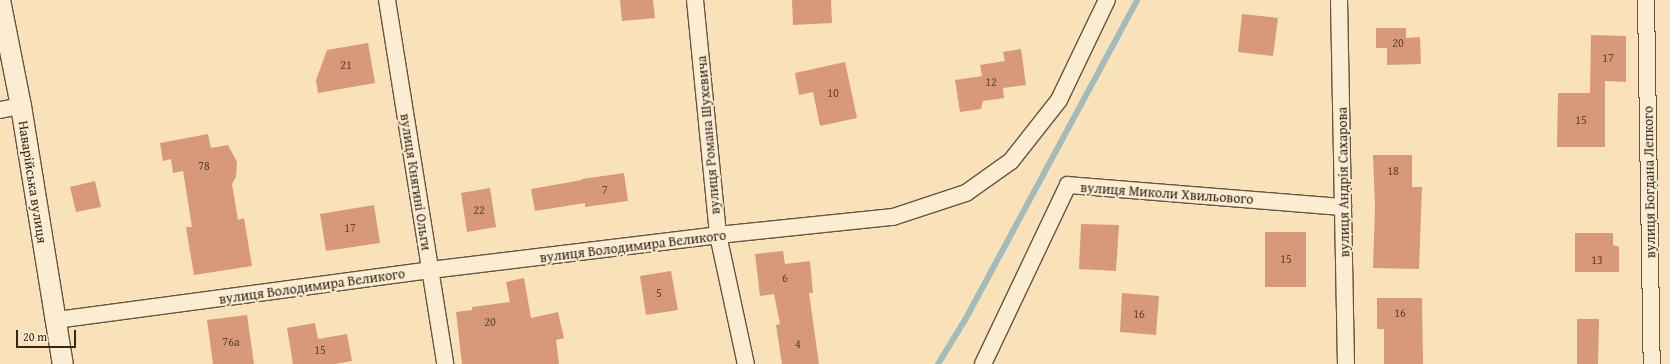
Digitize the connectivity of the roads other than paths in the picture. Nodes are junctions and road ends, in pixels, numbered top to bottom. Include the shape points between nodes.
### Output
1 (0, 0) edge
2 (387, 0) edge
3 (695, 0) edge
4 (1107, 0) edge
5 (1339, 0) edge
6 (1646, 0) edge
7 (21, 106) junction
8 (0, 110) edge
9 (1343, 206) junction
10 (718, 236) junction
11 (430, 270) junction
12 (56, 320) junction
13 (63, 364) edge
14 (444, 364) edge
15 (746, 364) edge
16 (983, 364) edge
17 (1346, 364) edge
18 (1652, 364) edge

1 - 7 street, Наварійська вулиця
2 - 11 street, вулиця Княгині Ольги
3 - 10 street, вулиця Романа Шухевича
4 - 10 street, вулиця Володимира Великого via 1059,100 1011,161 966,193 893,217
5 - 9 street, вулиця Андрія Сахарова
6 - 18 street, вулиця Богдана Лепкого
7 - 8 street
7 - 12 street, Наварійська вулиця
9 - 16 street, вулиця Миколи Хвильового via 1068,185
9 - 17 street, вулиця Андрія Сахарова
10 - 11 street, вулиця Володимира Великого
10 - 15 street, вулиця Романа Шухевича
11 - 12 street, вулиця Володимира Великого
11 - 14 street, вулиця Княгині Ольги
12 - 13 street, Наварійська вулиця

